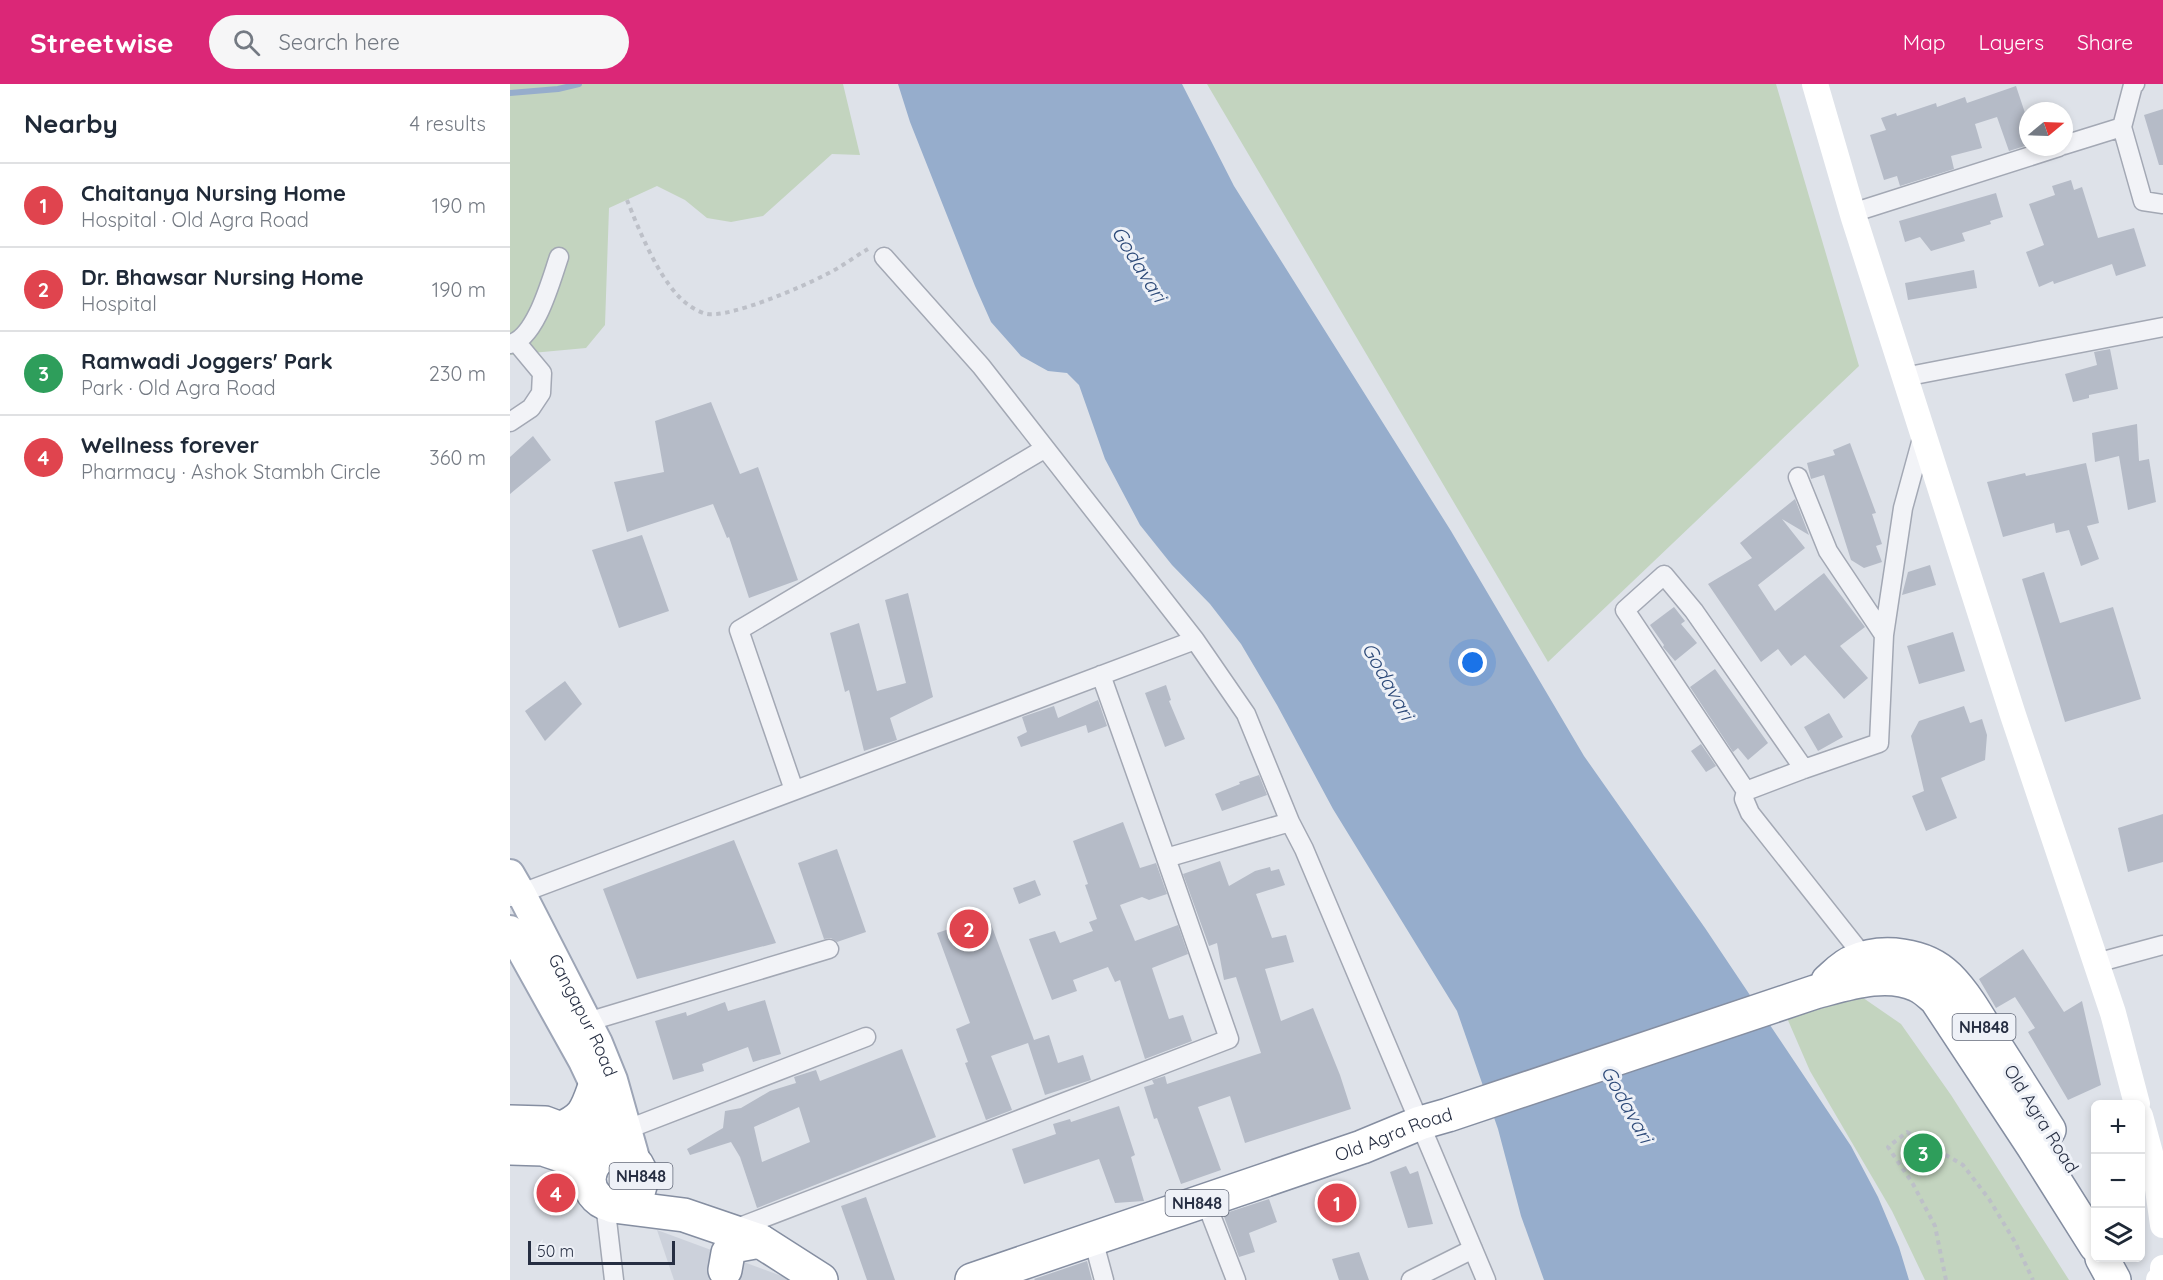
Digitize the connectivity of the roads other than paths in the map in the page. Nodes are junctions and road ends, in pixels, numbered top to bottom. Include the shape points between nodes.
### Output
1 (1815, 84) edge
2 (2135, 84) edge
3 (2122, 127) junction
4 (2073, 142) edge
5 (2031, 156) edge
6 (2163, 204) edge
7 (1852, 213) junction
8 (559, 257) dead end
9 (884, 257) road end
10 (2163, 327) edge
11 (514, 343) edge
12 (1904, 377) junction
13 (510, 422) edge
14 (1923, 435) junction
15 (1044, 449) junction
16 (1798, 477) dead end
17 (1884, 635) junction
18 (1195, 640) junction
19 (1101, 675) junction
20 (1804, 769) junction
21 (794, 790) junction
22 (1746, 791) junction
23 (1290, 822) junction
24 (1166, 858) junction
25 (514, 888) edge
26 (510, 930) edge
27 (2163, 945) edge
28 (829, 949) dead end
29 (1864, 957) junction
30 (2096, 963) junction
31 (1815, 992) junction
32 (587, 1022) junction
33 (866, 1037) dead end
34 (594, 1089) junction
35 (2136, 1100) edge
36 (1434, 1119) junction
37 (510, 1122) edge
38 (560, 1129) junction
39 (628, 1129) junction
40 (2145, 1134) edge
41 (510, 1148) edge
42 (611, 1164) junction
43 (2091, 1199) edge
44 (1205, 1200) junction
45 (609, 1204) junction
46 (684, 1215) junction
47 (2163, 1225) edge
48 (746, 1236) junction
49 (2091, 1238) edge
50 (1093, 1239) junction
51 (1473, 1249) junction
52 (2105, 1262) edge
53 (2127, 1262) edge
54 (2163, 1268) edge
55 (727, 1275) edge
56 (2163, 1276) edge
57 (615, 1280) edge
58 (821, 1280) edge
59 (972, 1280) edge
60 (1104, 1280) edge
61 (1236, 1280) edge
62 (1411, 1280) edge
63 (1486, 1280) edge
64 (2114, 1280) edge
65 (2136, 1280) edge
66 (2159, 1280) edge

1 - 7 main road
2 - 3 street
3 - 4 street
3 - 6 street via 2143,201
5 - 7 street
7 - 12 main road
8 - 11 street via 530,329
9 - 15 street via 981,366
10 - 12 street
11 - 13 street via 542,373 541,393 531,408
12 - 14 main road
14 - 17 street via 1903,508
14 - 30 main road
15 - 18 street
15 - 21 street via 739,630
16 - 17 street via 1828,551
17 - 20 street via 1879,743
18 - 19 street
18 - 23 street via 1246,714
19 - 21 street
19 - 24 street
20 - 22 street
20 - 22 street via 1694,610 1664,575 1625,610
21 - 25 street
22 - 29 street via 1744,799 1750,813
23 - 24 street
23 - 36 street
24 - 48 street via 1229,1039
25 - 32 main road, Gangapur Road
26 - 34 main road, Gangapur Road via 583,1061
27 - 30 street
28 - 32 street
29 - 31 highway, Old Agra Road / NH848 via 1850,963
29 - 43 highway, Old Agra Road / NH848 via 1911,957 1929,963 1947,976 1978,1017
30 - 35 main road
31 - 36 highway, Old Agra Road / NH848
31 - 49 highway, Old Agra Road / NH848 via 1860,981 1896,979 1918,985 1936,999
32 - 39 main road, Gangapur Road via 613,1080
33 - 39 street
34 - 38 highway via 586,1112
34 - 42 main road, Gangapur Road
36 - 44 highway, Old Agra Road / NH848
36 - 51 street
37 - 38 highway, NH848 via 545,1123
38 - 42 highway, NH848 via 577,1135
39 - 42 main road, Gangapur Road
40 - 47 main road
41 - 42 highway, NH848 via 543,1149
42 - 45 highway, NH848 via 589,1182 592,1191
42 - 45 highway, NH848 via 641,1180 640,1189 629,1202
42 - 46 highway, NH848
44 - 50 highway, Old Agra Road / NH848
44 - 61 street
45 - 46 highway, NH848
45 - 57 street
46 - 48 highway, NH848
46 - 55 main road via 713,1245
48 - 55 highway via 728,1253
48 - 58 highway, NH848
50 - 59 highway, Old Agra Road / NH848
50 - 60 street
51 - 62 street
51 - 63 street
52 - 64 highway
53 - 65 highway
54 - 56 main road
56 - 66 main road

